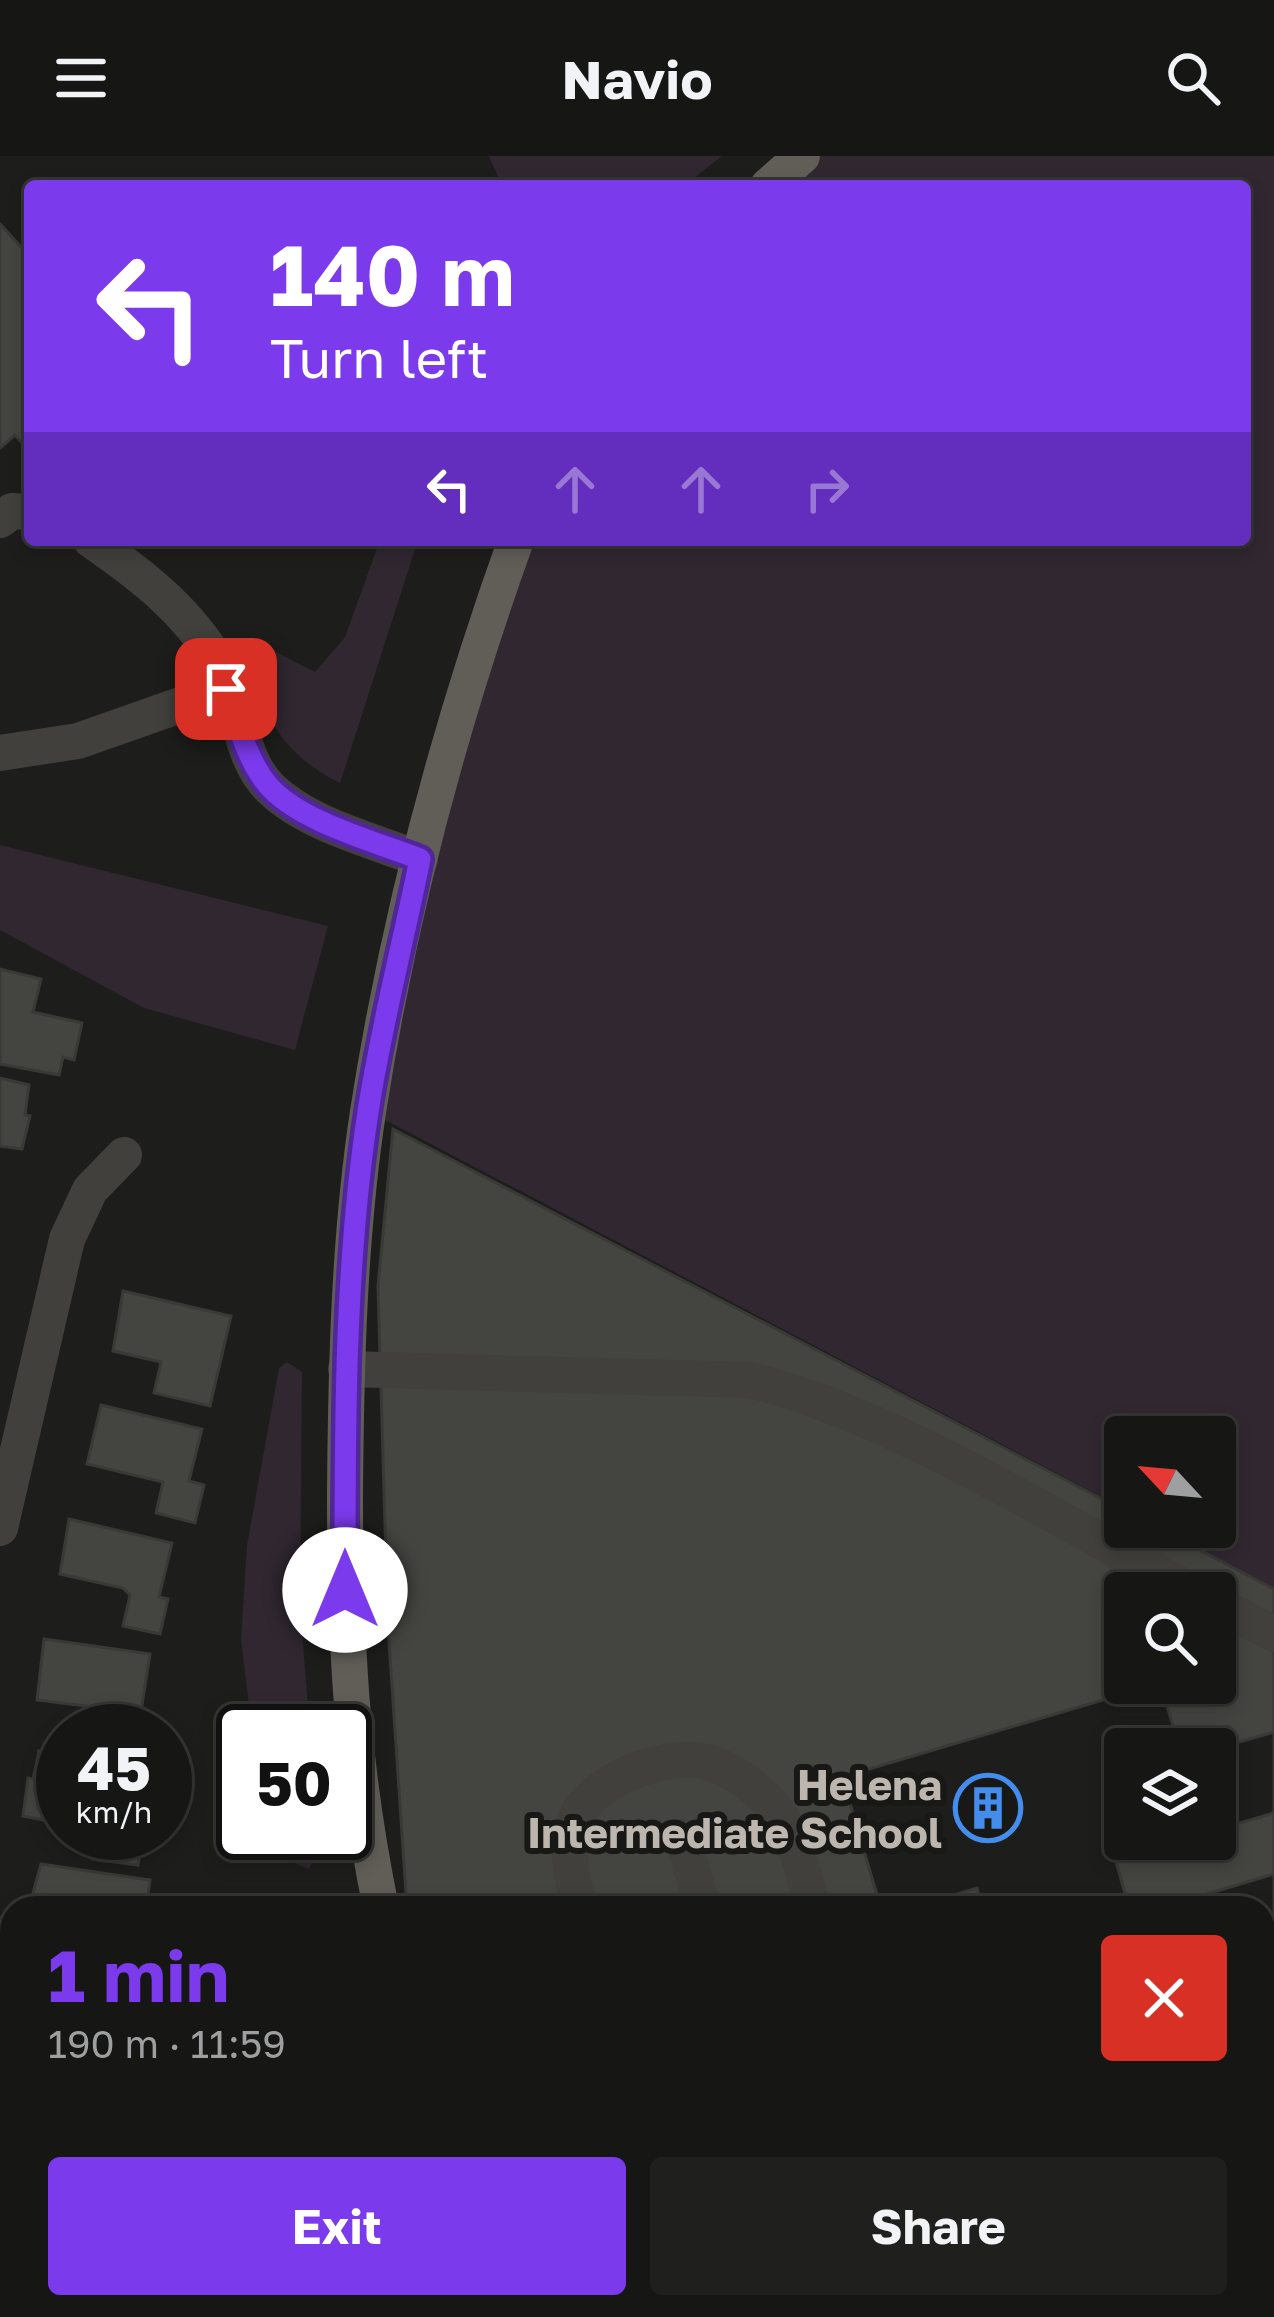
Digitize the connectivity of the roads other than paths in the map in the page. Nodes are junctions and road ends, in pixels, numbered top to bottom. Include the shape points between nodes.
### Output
1 (802, 156) edge
2 (776, 180) edge
3 (100, 546) edge
4 (514, 546) edge
5 (226, 689) junction
6 (0, 753) edge
7 (420, 859) junction
8 (124, 1156) dead end
9 (346, 1369) junction
10 (0, 1528) edge
11 (1156, 1572) edge
12 (1236, 1614) edge
13 (1274, 1634) edge
14 (682, 1837) dead end
15 (380, 1896) edge
16 (577, 1896) edge
17 (699, 1896) edge
18 (809, 1896) edge

1 - 2 main road
3 - 5 street via 157,586 219,663
4 - 7 main road
5 - 6 street via 78,741
5 - 7 street via 269,787 324,822
7 - 9 main road via 368,1111
8 - 10 street via 90,1190 68,1239
9 - 11 street via 750,1380 796,1391
9 - 15 main road via 352,1751
12 - 13 street
14 - 17 street
16 - 18 street via 573,1824 584,1804 648,1767 683,1760 710,1762 774,1807

